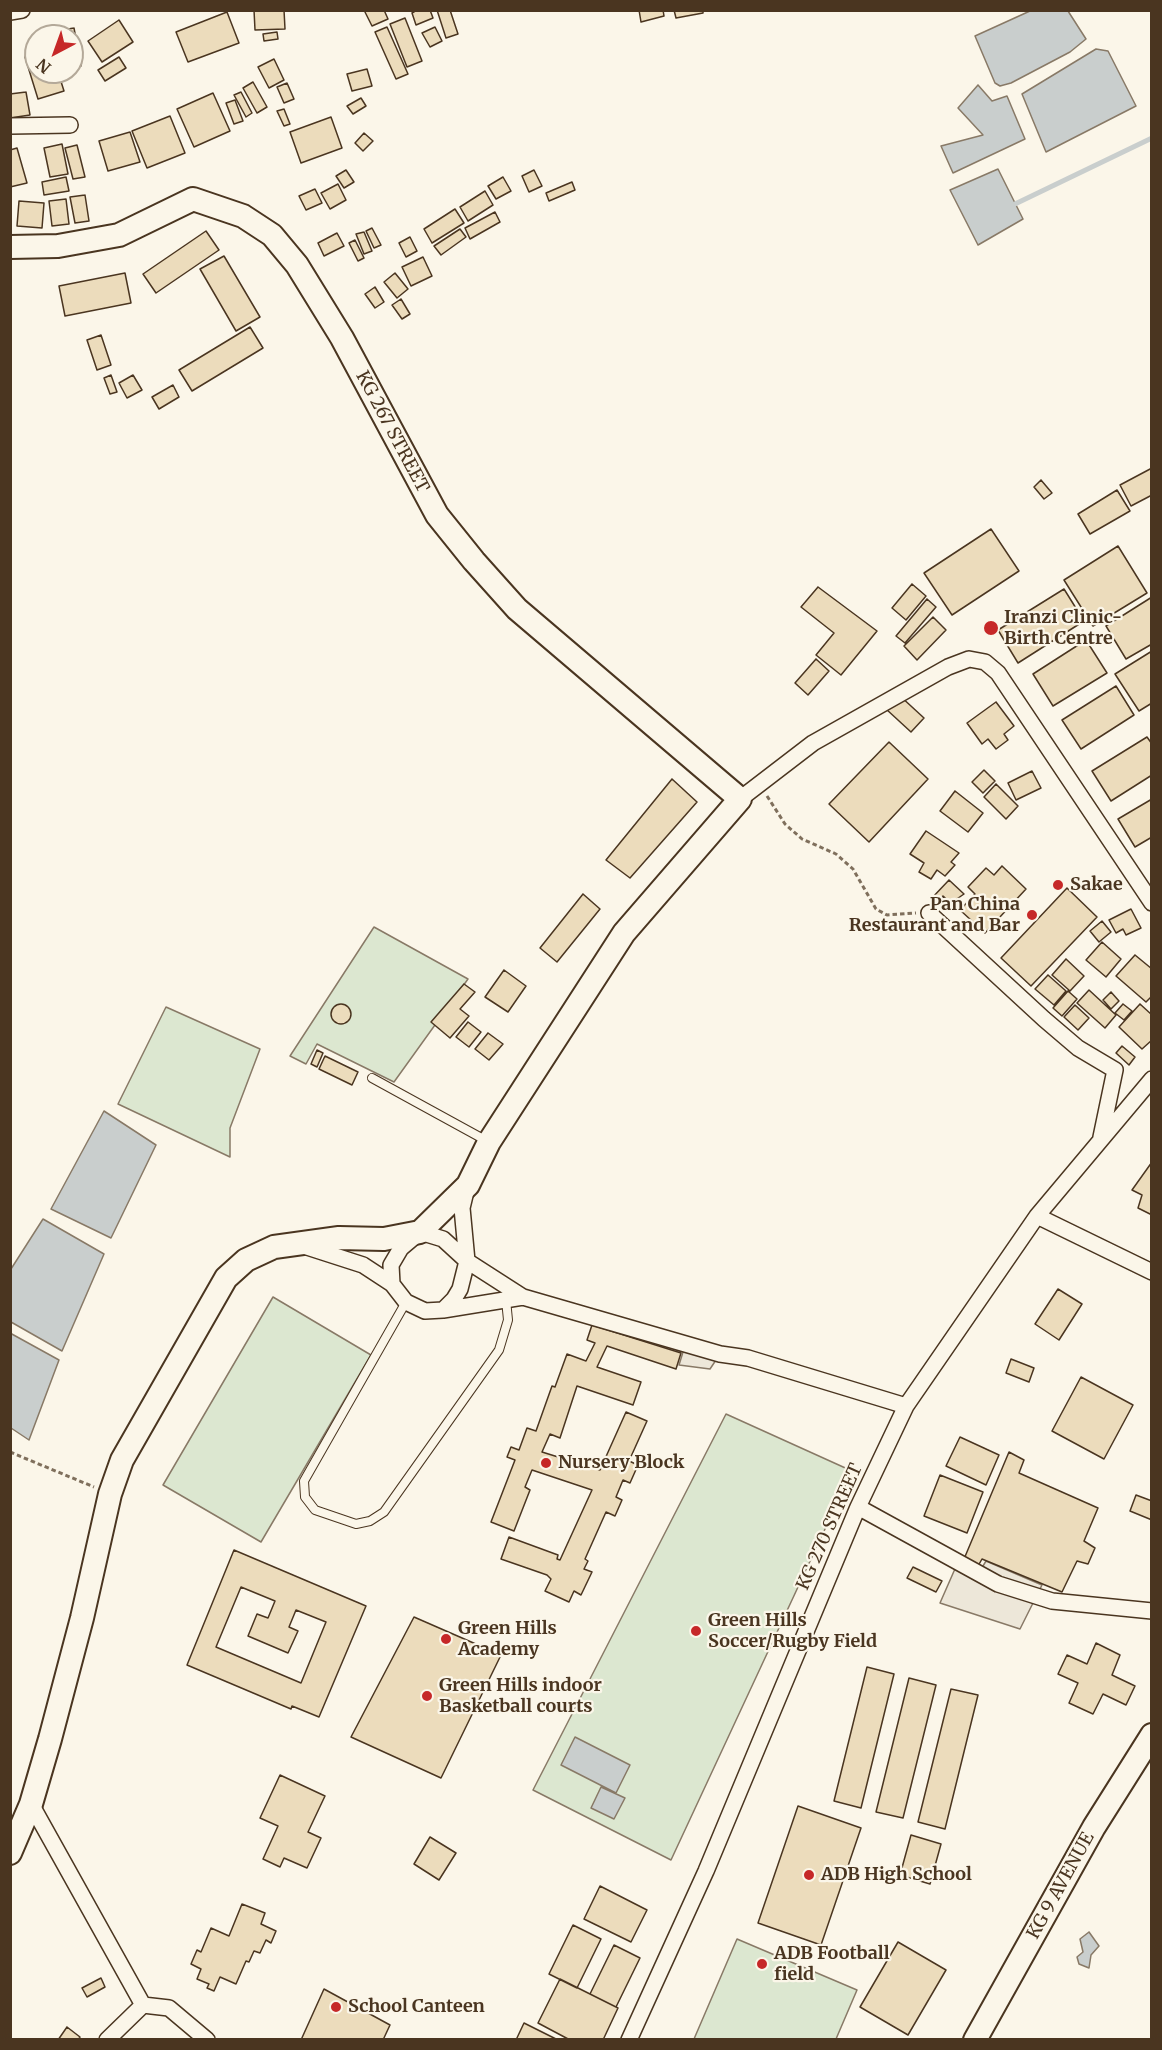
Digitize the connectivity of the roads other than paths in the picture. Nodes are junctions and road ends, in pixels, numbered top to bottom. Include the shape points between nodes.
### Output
1 (22, 10) edge
2 (10, 12) edge
3 (70, 125) dead end
4 (10, 126) edge
5 (10, 247) edge
6 (741, 799) junction
7 (1152, 903) edge
8 (930, 913) road end
9 (372, 1077) dead end
10 (1152, 1079) edge
11 (1101, 1139) junction
12 (489, 1142) junction
13 (468, 1185) junction
14 (1037, 1216) junction
15 (420, 1232) junction
16 (298, 1244) junction
17 (468, 1261) junction
18 (1152, 1272) edge
19 (392, 1284) junction
20 (523, 1297) junction
21 (506, 1300) junction
22 (406, 1302) junction
23 (443, 1310) junction
24 (906, 1406) junction
25 (858, 1507) junction
26 (1152, 1611) edge
27 (1152, 1735) edge
28 (31, 1804) junction
29 (10, 1853) edge
30 (142, 2006) junction
31 (107, 2040) edge
32 (207, 2040) edge
33 (629, 2040) edge
34 (975, 2040) edge

1 - 2 street
3 - 4 street
5 - 6 street, KG 267 STREET via 58,246 119,235 193,198 243,216 272,235 297,265 342,338 437,514 474,561 518,609
6 - 7 street via 813,743 948,667 969,659 985,662 998,673
6 - 12 street via 624,933
8 - 11 street via 1044,1020 1078,1048 1115,1070
9 - 12 lane
10 - 11 street, KG 270 STREET
11 - 14 street, KG 270 STREET
12 - 13 street
13 - 15 street
13 - 17 street via 462,1208
14 - 18 street
14 - 24 street, KG 270 STREET
15 - 16 street via 384,1239 339,1238
15 - 17 street via 442,1239
15 - 19 street via 401,1248 391,1264
16 - 19 street via 363,1264
16 - 28 street via 259,1253 226,1278 122,1460
17 - 20 street
17 - 23 street via 460,1289
19 - 22 street
20 - 21 street
20 - 24 street
21 - 22 lane via 508,1320 499,1350 384,1512 356,1524 315,1510 305,1497 304,1481
21 - 23 street
22 - 23 street via 425,1311
24 - 25 street, KG 270 STREET
25 - 26 street via 998,1584 1052,1601
25 - 33 street, KG 270 STREET via 706,1871
27 - 34 street, KG 9 AVENUE via 1094,1827
28 - 29 street
28 - 30 street
30 - 31 street
30 - 32 street via 169,2008

